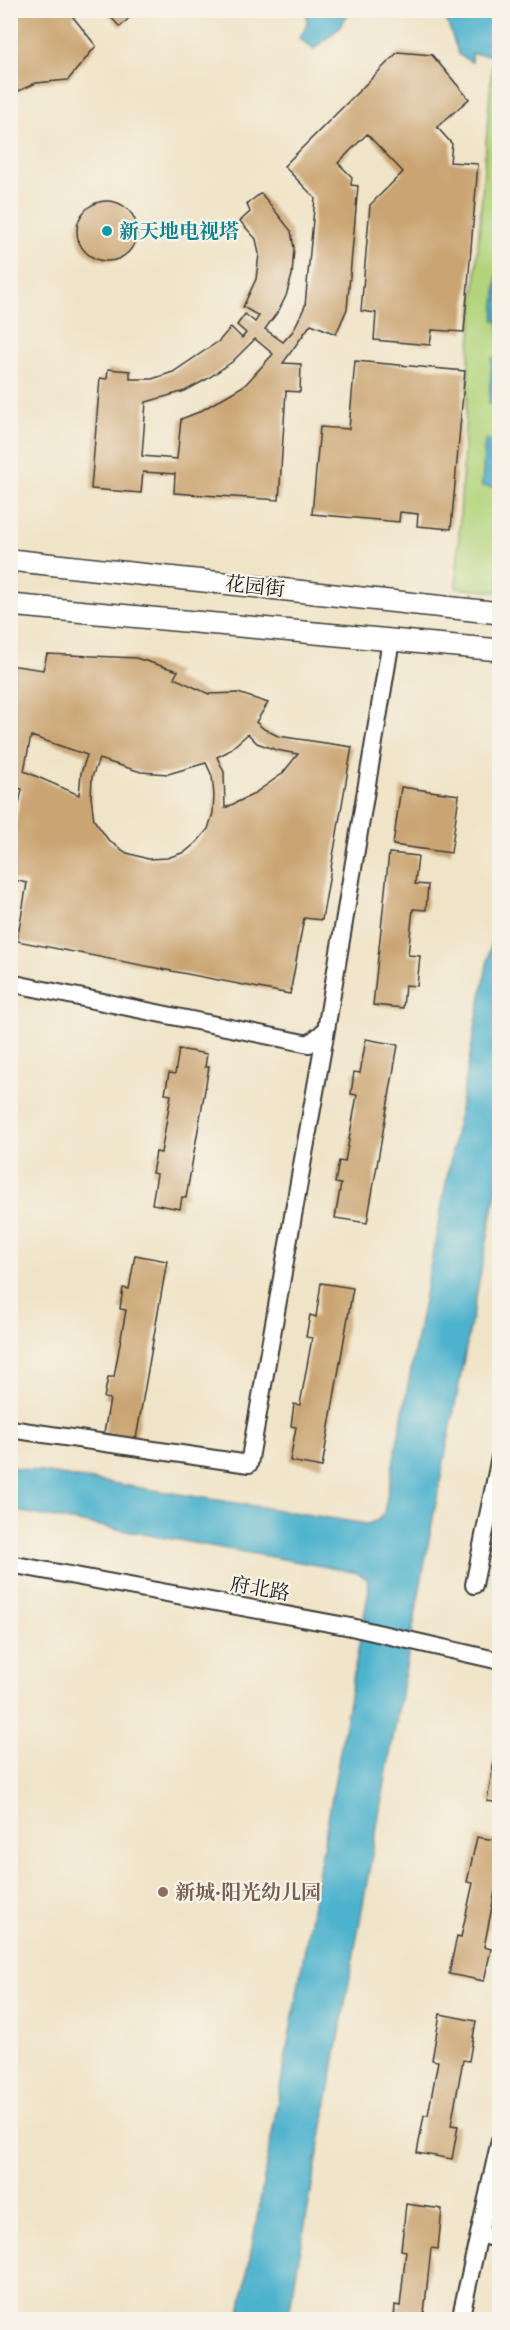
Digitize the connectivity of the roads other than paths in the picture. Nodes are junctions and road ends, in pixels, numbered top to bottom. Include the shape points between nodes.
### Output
1 (10, 560) edge
2 (10, 605) edge
3 (500, 613) edge
4 (391, 640) junction
5 (500, 650) edge
6 (10, 983) edge
7 (326, 1030) junction
8 (10, 1429) edge
9 (500, 1457) edge
10 (10, 1564) edge
11 (474, 1585) dead end
12 (500, 1661) edge
13 (500, 2140) edge
14 (480, 2234) junction
15 (500, 2240) edge
16 (460, 2319) edge

1 - 3 main road, 花园街
2 - 4 main road, 花园街
4 - 5 main road, 花园街
4 - 7 street
6 - 7 street via 309,1044
7 - 8 street via 249,1464
9 - 11 street
10 - 12 street, 府北路 via 351,1627
13 - 14 street
14 - 15 street
14 - 16 street

